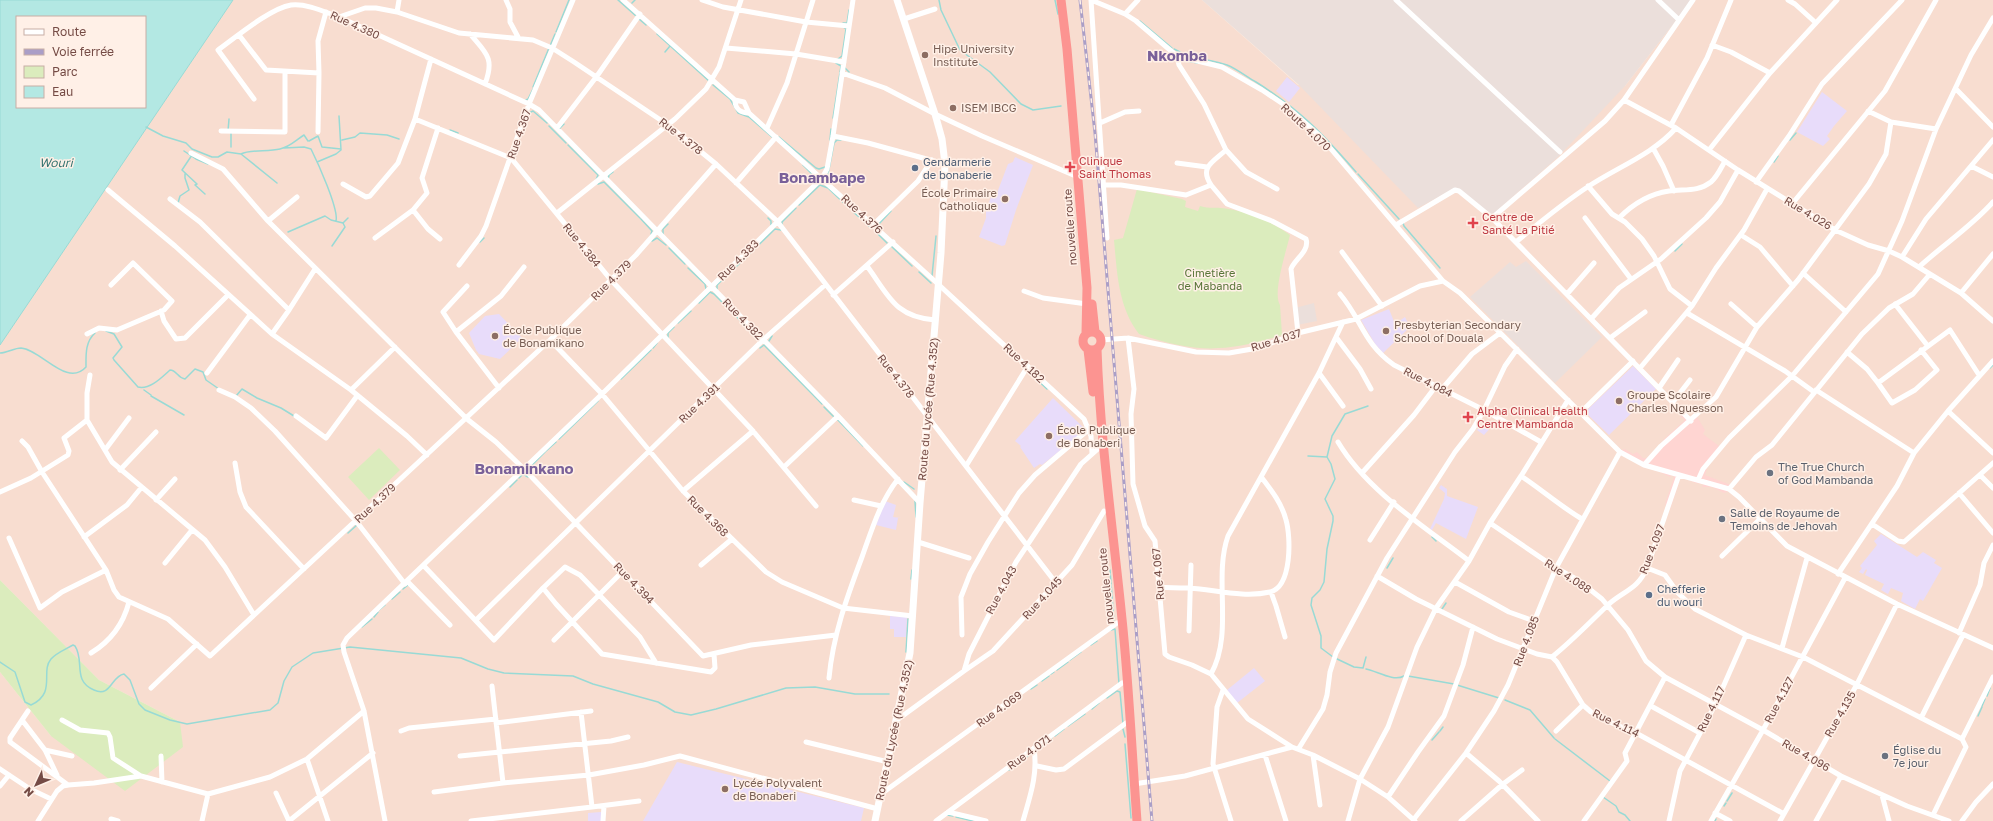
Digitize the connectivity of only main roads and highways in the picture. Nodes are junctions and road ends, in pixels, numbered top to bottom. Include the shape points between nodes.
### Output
1 (897, 0) edge
2 (1061, 0) edge
3 (1066, 0) edge
4 (1070, 48) junction
5 (1078, 150) junction
6 (1093, 341) junction
7 (875, 821) edge
8 (1133, 821) edge
9 (1137, 821) edge

1 - 7 main road, Route du Lycée (Rue 4.352) via 942,138 946,169 945,200 939,235 938,284 910,653
2 - 4 highway, nouvelle route
3 - 4 highway, nouvelle route
4 - 5 highway, nouvelle route
5 - 6 highway, nouvelle route
5 - 6 highway, nouvelle route via 1087,304
6 - 8 highway, nouvelle route via 1095,450 1117,623
6 - 9 highway, nouvelle route via 1131,722

